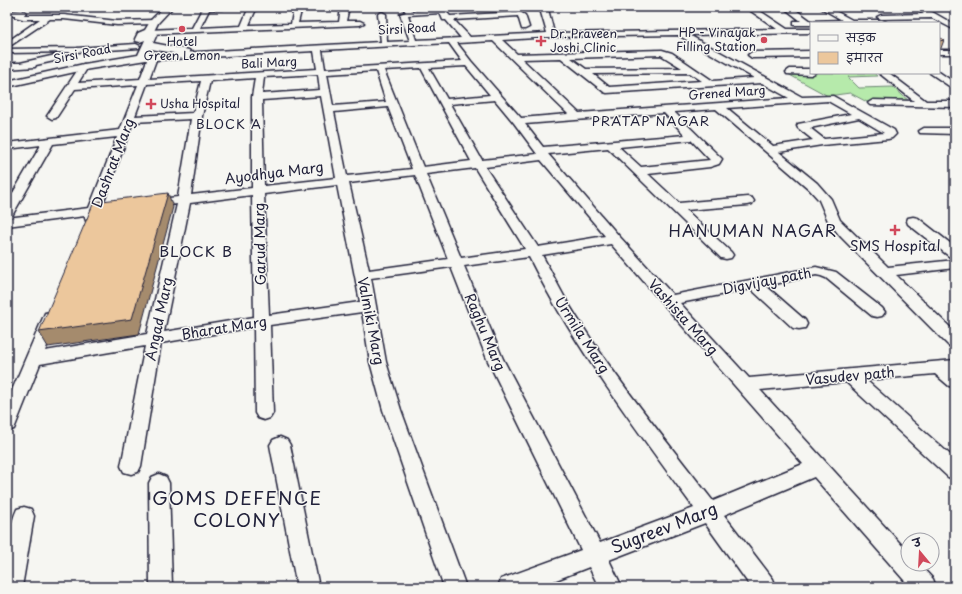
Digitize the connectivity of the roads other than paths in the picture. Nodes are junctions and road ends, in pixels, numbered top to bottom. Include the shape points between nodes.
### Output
1 (169, 7) edge
2 (207, 7) edge
3 (223, 7) edge
4 (253, 7) edge
5 (298, 7) edge
6 (345, 7) edge
7 (749, 7) edge
8 (787, 7) edge
9 (823, 7) edge
10 (917, 7) edge
11 (544, 9) dead end
12 (25, 10) edge
13 (69, 11) dead end
14 (405, 11) edge
15 (442, 12) edge
16 (7, 13) edge
17 (382, 14) dead end
18 (858, 14) dead end
19 (933, 16) junction
20 (48, 17) junction
21 (64, 17) junction
22 (154, 22) junction
23 (849, 22) edge
24 (872, 22) joint
25 (342, 23) junction
26 (360, 23) dead end
27 (774, 23) junction
28 (294, 25) junction
29 (810, 27) edge
30 (244, 28) junction
31 (525, 28) dead end
32 (955, 28) edge
33 (940, 29) edge
34 (195, 30) junction
35 (785, 30) junction
36 (149, 32) junction
37 (680, 33) junction
38 (550, 34) junction
39 (461, 38) junction
40 (495, 38) junction
41 (266, 39) junction
42 (413, 39) junction
43 (384, 41) junction
44 (7, 46) edge
45 (317, 47) junction
46 (95, 49) junction
47 (7, 51) edge
48 (185, 52) joint
49 (940, 52) edge
50 (140, 53) junction
51 (953, 53) edge
52 (810, 54) edge
53 (562, 55) junction
54 (752, 55) dead end
55 (514, 57) junction
56 (468, 63) junction
57 (22, 65) junction
58 (33, 65) junction
59 (7, 66) edge
60 (424, 66) junction
61 (62, 67) junction
62 (84, 67) junction
63 (379, 68) junction
64 (7, 70) edge
65 (691, 70) junction
66 (322, 72) junction
67 (584, 72) junction
68 (790, 72) dead end
69 (810, 72) edge
70 (885, 74) edge
71 (936, 74) edge
72 (260, 75) junction
73 (206, 78) junction
74 (7, 79) edge
75 (765, 80) junction
76 (144, 82) junction
77 (711, 83) junction
78 (7, 84) edge
79 (71, 86) junction
80 (955, 87) edge
81 (607, 90) junction
82 (326, 94) junction
83 (257, 97) junction
84 (497, 97) junction
85 (800, 100) junction
86 (445, 102) junction
87 (873, 103) dead end
88 (923, 103) junction
89 (392, 104) junction
90 (955, 104) edge
91 (720, 107) junction
92 (330, 109) junction
93 (666, 110) junction
94 (636, 112) junction
95 (861, 115) junction
96 (52, 116) dead end
97 (197, 116) junction
98 (576, 116) junction
99 (130, 119) junction
100 (518, 121) junction
101 (924, 131) dead end
102 (955, 131) edge
103 (124, 133) junction
104 (694, 137) junction
105 (49, 141) junction
106 (822, 142) junction
107 (611, 145) junction
108 (7, 146) edge
109 (771, 150) junction
110 (542, 154) junction
111 (478, 164) junction
112 (639, 171) junction
113 (419, 172) junction
114 (342, 180) junction
115 (259, 190) junction
116 (184, 200) junction
117 (748, 201) dead end
118 (139, 205) edge
119 (124, 207) edge
120 (675, 207) junction
121 (94, 211) junction
122 (7, 214) edge
123 (914, 220) dead end
124 (7, 222) edge
125 (85, 232) edge
126 (614, 239) junction
127 (534, 252) junction
128 (726, 255) dead end
129 (456, 262) junction
130 (955, 262) edge
131 (886, 272) junction
132 (363, 275) junction
133 (755, 284) junction
134 (668, 301) junction
135 (56, 303) edge
136 (368, 306) junction
137 (877, 312) dead end
138 (261, 321) junction
139 (799, 324) dead end
140 (154, 339) junction
141 (955, 342) edge
142 (33, 359) junction
143 (955, 366) edge
144 (938, 367) junction
145 (850, 376) junction
146 (955, 381) edge
147 (746, 385) junction
148 (15, 386) edge
149 (264, 413) dead end
150 (7, 424) edge
151 (280, 445) dead end
152 (131, 466) dead end
153 (818, 467) junction
154 (955, 471) edge
155 (159, 483) dead end
156 (709, 512) junction
157 (24, 516) dead end
158 (594, 555) junction
159 (12, 587) edge
160 (161, 587) edge
161 (308, 587) edge
162 (455, 587) edge
163 (509, 587) edge
164 (611, 587) edge
165 (765, 587) edge
166 (925, 587) edge

1 - 22 main road
2 - 3 street
2 - 34 street
4 - 30 street
5 - 28 street
6 - 25 street
7 - 27 street
8 - 29 street
9 - 23 street
10 - 19 street
11 - 38 street
12 - 16 street
12 - 20 street via 19,17
13 - 21 street
14 - 15 street
14 - 42 street
15 - 31 street via 520,14
15 - 39 street, Vashista Marg
17 - 43 street
18 - 24 street
19 - 24 street via 882,19
19 - 32 street
20 - 21 street
20 - 44 street
21 - 22 street via 117,23
22 - 36 main road
25 - 26 street
25 - 28 street
27 - 29 street
27 - 35 street
28 - 41 street
29 - 35 street, Sirsi Road
30 - 34 street
30 - 41 street
32 - 33 street
34 - 36 street
35 - 37 street, Sirsi Road
35 - 38 street, Sirsi Road
36 - 50 main road via 152,34
37 - 38 street, Sirsi Road
37 - 75 street, Grened Marg
38 - 39 street, Sirsi Road
38 - 40 street, Sirsi Road
39 - 40 street, Sirsi Road
39 - 42 street, Sirsi Road
39 - 45 street, Sirsi Road
39 - 56 street, Vashista Marg
40 - 55 street
41 - 43 street, Sirsi Road
41 - 45 street, Sirsi Road
41 - 48 street, Sirsi Road
41 - 50 street, Sirsi Road via 242,55
42 - 43 street, Sirsi Road
45 - 66 street, Valmiki Marg
46 - 47 street
46 - 50 street
46 - 57 street
48 - 50 main road via 163,50
49 - 51 street
50 - 61 main road, Sirsi Road
50 - 62 main road, Sirsi Road
50 - 76 street, Dashrat Marg
52 - 54 street
53 - 55 street
53 - 65 street via 662,52
53 - 67 street
55 - 98 street
56 - 60 street, Bali Marg
56 - 84 street, Vashista Marg
57 - 58 street
57 - 59 street
58 - 61 street
58 - 64 street
60 - 63 street, Bali Marg
60 - 86 street, Urmila Marg
61 - 74 main road, Sirsi Road
62 - 78 main road, Sirsi Road
62 - 79 street
63 - 66 street, Bali Marg
63 - 89 street, Raghu Marg
65 - 67 street
65 - 77 street
66 - 72 street, Bali Marg
66 - 82 street, Valmiki Marg
67 - 81 street
68 - 69 street
70 - 88 street
71 - 80 street
72 - 73 street, Bali Marg
72 - 83 street, Garud Marg
73 - 76 street, Bali Marg
73 - 97 street, Angad Marg
75 - 77 street
75 - 85 street, Grened Marg
76 - 79 street, Bali Marg
76 - 99 street, Dashrat Marg
77 - 81 street
79 - 96 street
81 - 94 street
82 - 83 street
82 - 92 street, Valmiki Marg
83 - 115 street, Garud Marg
84 - 86 street
84 - 100 street, Vashista Marg
85 - 91 street, Grened Marg
85 - 95 street via 830,98
86 - 111 street, Urmila Marg
87 - 88 street
88 - 90 street
89 - 92 street
89 - 113 street, Raghu Marg
91 - 93 street, Grened Marg
91 - 109 street
92 - 114 street, Valmiki Marg
93 - 94 street, Grened Marg
93 - 104 street
94 - 98 street, Grened Marg
95 - 106 street via 802,126
95 - 106 street via 891,134
97 - 99 street
97 - 116 street, Angad Marg
98 - 100 street, Grened Marg
99 - 103 street, Dashrat Marg
100 - 110 street, Vashista Marg
101 - 102 street
103 - 105 street
103 - 121 street, Dashrat Marg
104 - 107 street, Ayodhya Marg
104 - 112 street via 716,159 715,162
105 - 108 street
105 - 122 street
106 - 109 street
107 - 110 street, Ayodhya Marg
107 - 112 street
109 - 131 street via 813,186 824,199 834,221
110 - 111 street, Ayodhya Marg
110 - 126 street, Vashista Marg
111 - 113 street, Ayodhya Marg
111 - 127 street, Urmila Marg
112 - 120 street
113 - 114 street, Ayodhya Marg
113 - 129 street, Raghu Marg
114 - 115 street, Ayodhya Marg
114 - 132 street, Valmiki Marg
115 - 116 street, Ayodhya Marg
115 - 138 street, Garud Marg
116 - 118 street, Ayodhya Marg
116 - 140 street, Angad Marg
117 - 120 street
119 - 121 street
120 - 128 street
121 - 124 street
121 - 125 street, Dashrat Marg
123 - 130 street
126 - 127 street
126 - 134 street, Vashista Marg
127 - 129 street
127 - 156 street, Urmila Marg via 557,297 586,344
129 - 132 street
129 - 158 street, Raghu Marg via 495,359
130 - 131 street
131 - 141 street
132 - 136 street, Valmiki Marg
133 - 134 street, Digvijay path
133 - 137 street, Digvijay path via 816,271 824,272
133 - 139 street
134 - 147 street, Vashista Marg
135 - 142 street
136 - 138 street, Bharat Marg
136 - 162 street, Valmiki Marg via 378,362 392,410
138 - 140 street, Bharat Marg
138 - 149 street, Garud Marg
140 - 142 street, Bharat Marg
140 - 152 street, Angad Marg
142 - 148 street
143 - 144 street, Vasudev path
144 - 145 street, Vasudev path
144 - 146 street
145 - 147 street, Vasudev path
145 - 154 street
147 - 153 street, Vashista Marg
148 - 150 street
151 - 161 street
153 - 156 street, Sugreev Marg
153 - 166 street, Vashista Marg
155 - 160 street
156 - 158 street, Sugreev Marg
156 - 165 street, Urmila Marg
157 - 159 street
158 - 163 street, Sugreev Marg
158 - 164 street, Raghu Marg

